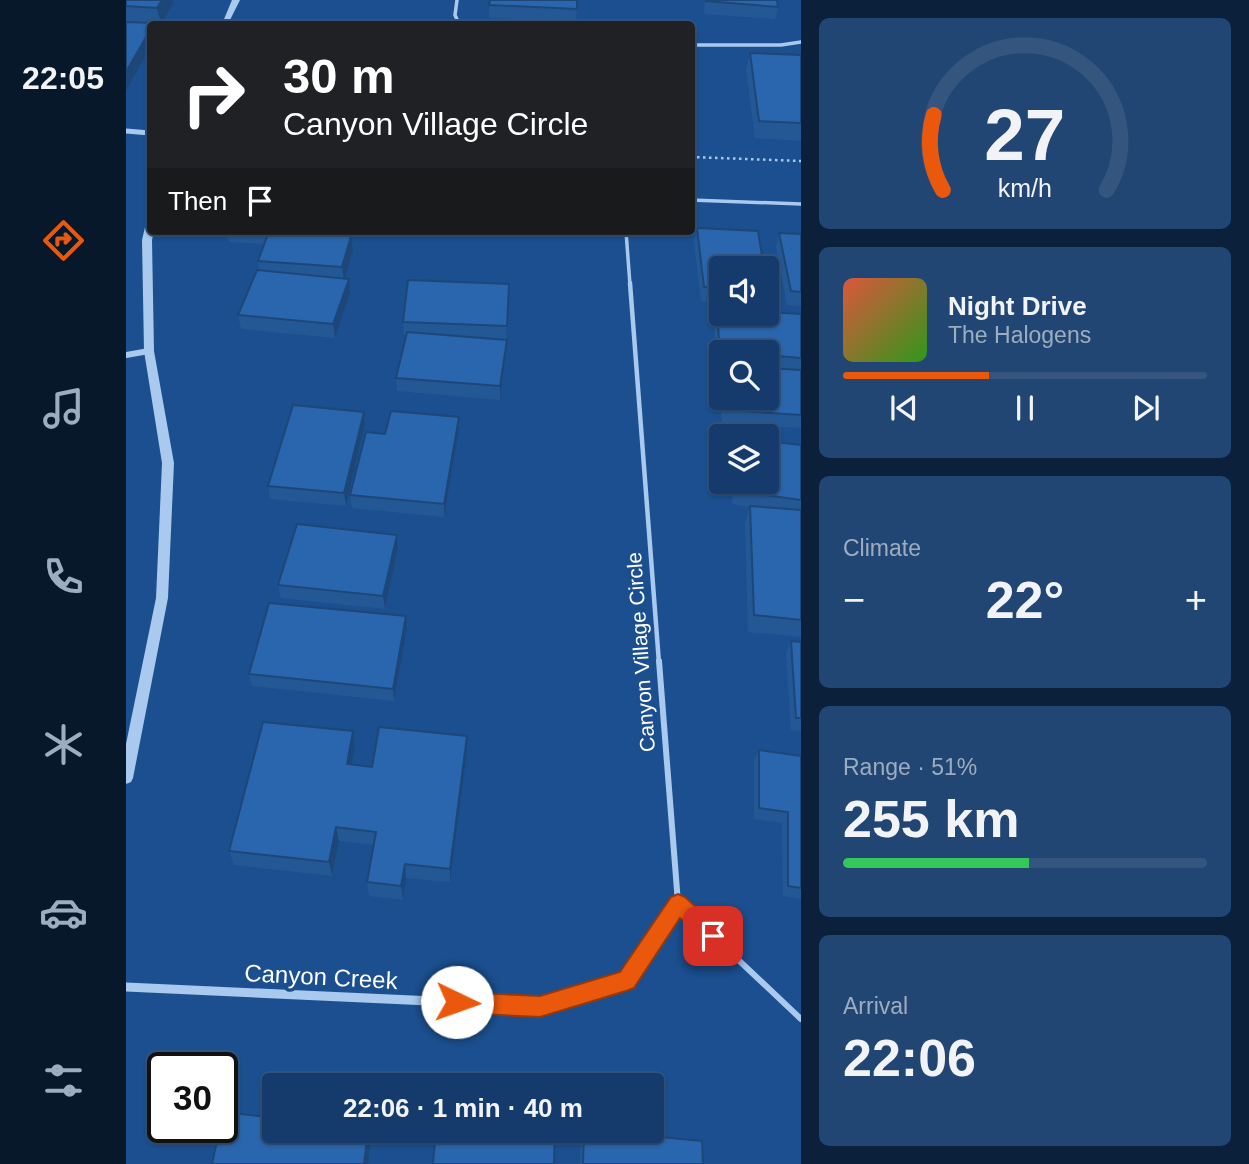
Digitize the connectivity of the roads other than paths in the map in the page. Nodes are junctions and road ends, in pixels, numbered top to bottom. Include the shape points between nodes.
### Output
1 (236, 0) edge
2 (457, 0) edge
3 (226, 21) edge
4 (458, 21) edge
5 (801, 42) edge
6 (695, 45) edge
7 (126, 131) edge
8 (147, 133) edge
9 (695, 200) edge
10 (801, 204) edge
11 (148, 235) edge
12 (626, 235) edge
13 (149, 351) junction
14 (126, 355) edge
15 (126, 778) edge
16 (678, 903) junction
17 (126, 986) edge
18 (801, 1019) edge

1 - 3 street
2 - 4 lane
5 - 6 lane
7 - 8 street
9 - 10 lane
11 - 13 street
12 - 16 lane, Canyon Village Circle
13 - 14 street
13 - 15 street via 168,463 162,598
16 - 17 street, Canyon Creek via 626,981 540,1006
16 - 18 lane

